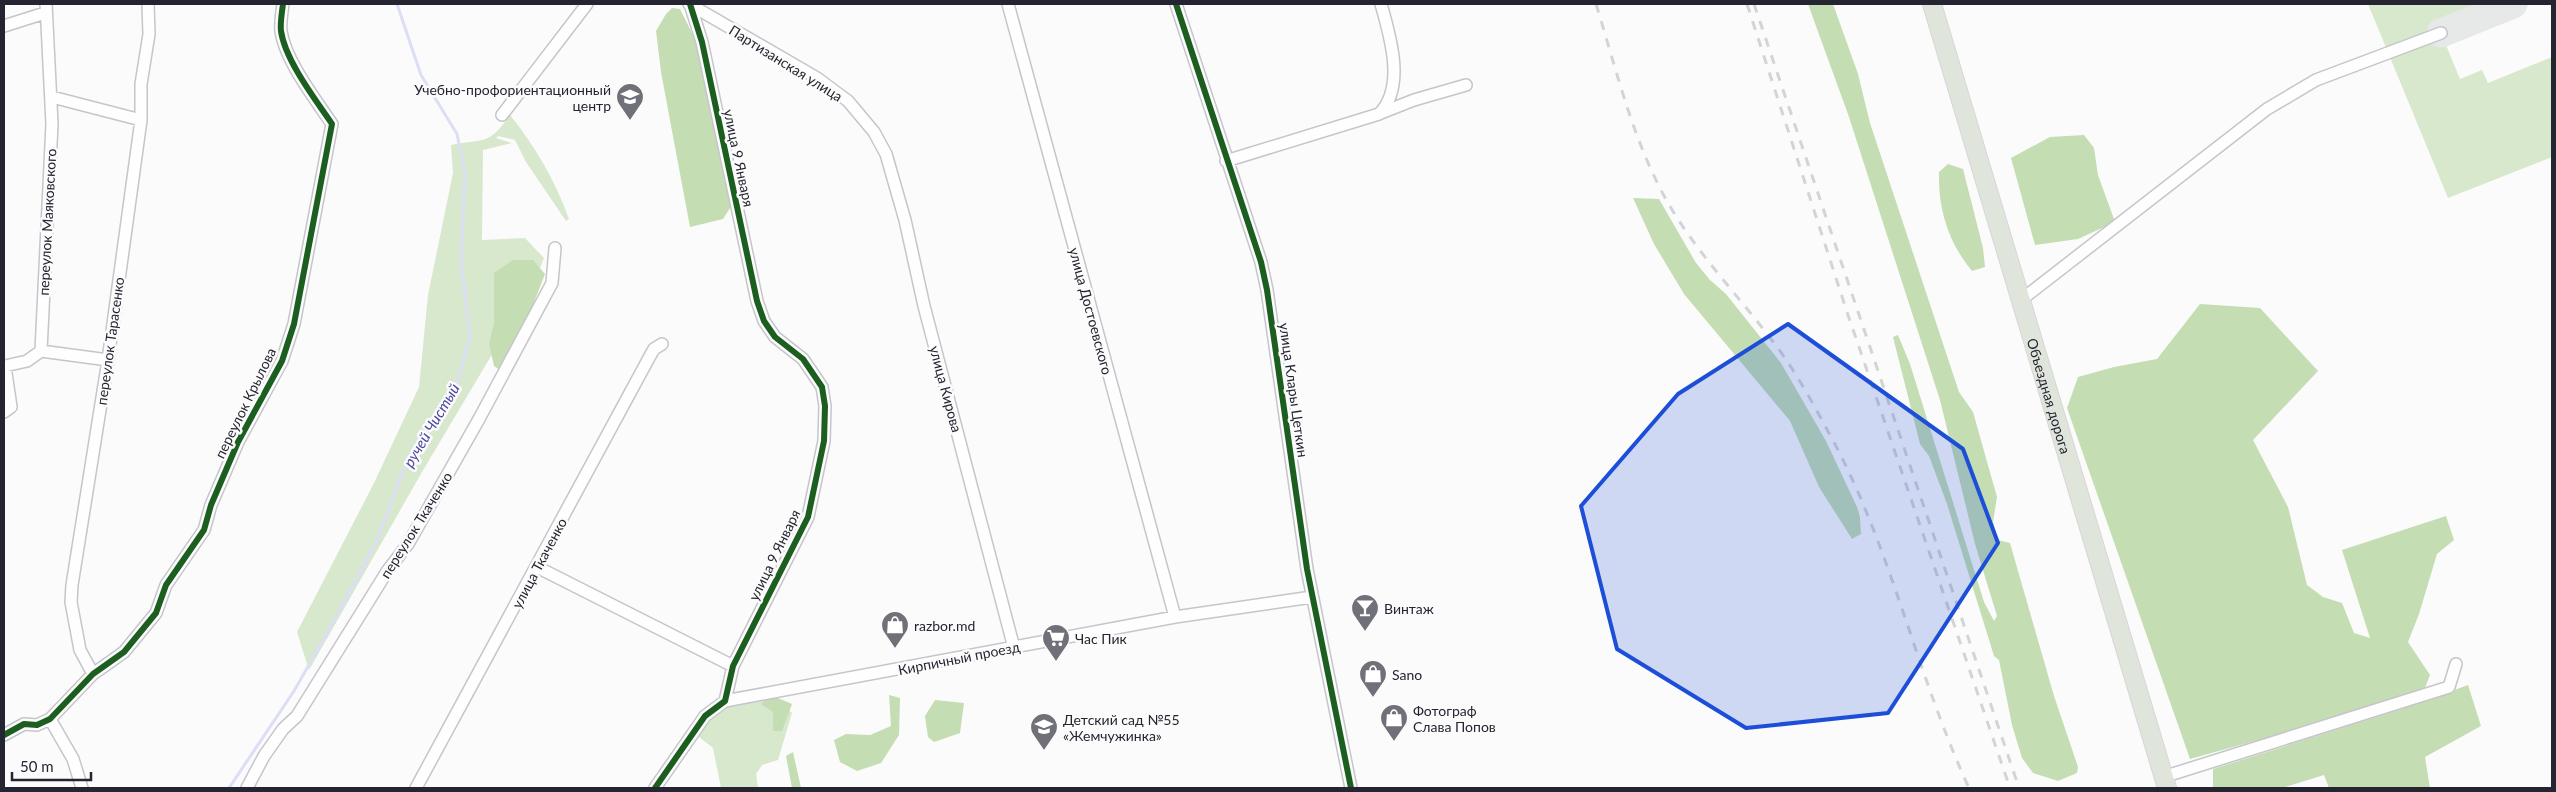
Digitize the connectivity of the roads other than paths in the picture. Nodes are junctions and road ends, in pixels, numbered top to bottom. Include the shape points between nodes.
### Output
1 (148, 4) edge
2 (283, 4) edge
3 (587, 4) edge
4 (689, 4) edge
5 (1008, 4) edge
6 (1176, 4) edge
7 (1381, 4) edge
8 (1932, 4) edge
9 (46, 8) edge
10 (4, 26) edge
11 (2441, 33) dead end
12 (1466, 86) dead end
13 (52, 96) junction
14 (1379, 114) junction
15 (502, 115) dead end
16 (141, 120) junction
17 (874, 132) joint
18 (1226, 161) junction
19 (555, 248) dead end
20 (2020, 300) junction
21 (662, 344) dead end
22 (41, 351) junction
23 (108, 360) junction
24 (4, 412) edge
25 (537, 567) junction
26 (1312, 597) junction
27 (1175, 617) junction
28 (1014, 648) junction
29 (2456, 664) dead end
30 (733, 666) junction
31 (93, 674) junction
32 (725, 701) junction
33 (50, 718) junction
34 (4, 735) edge
35 (2165, 783) edge
36 (419, 787) edge
37 (82, 788) edge
38 (247, 788) edge
39 (656, 788) edge
40 (1351, 788) edge

1 - 16 street, переулок Тарасенко via 149,34 141,84
2 - 31 street, переулок Крылова via 280,29 283,40 296,70 332,124 294,324 282,360 234,451 211,505 208,522 166,585 156,613 124,652
3 - 15 street
4 - 17 street, Партизанская улица via 817,78 854,106
4 - 30 street, улица 9 Января via 702,42 756,301 775,337 812,370 822,387 825,406 824,441 808,517
5 - 27 street, улица Достоевского
6 - 18 street, улица Клары Цеткин
7 - 14 street via 1389,33 1393,74 1388,105
8 - 20 main road, Объездная дорога
9 - 10 street
9 - 13 street, переулок Маяковского
11 - 20 street via 2316,80 2267,109
12 - 14 street via 1414,100
13 - 16 street
13 - 22 street, переулок Маяковского
14 - 18 street
16 - 23 street, переулок Тарасенко
17 - 28 street, улица Кирова via 886,154 905,220 924,306
18 - 26 street, улица Клары Цеткин via 1261,262 1267,290
19 - 38 street, переулок Ткаченко via 552,284 408,544 297,716 283,729 264,756
20 - 35 main road, Объездная дорога
21 - 25 street, улица Ткаченко via 650,356
22 - 23 street
22 - 24 street via 27,361 5,366 11,407
23 - 31 street, переулок Тарасенко via 71,602 80,650
25 - 30 street
25 - 36 street, улица Ткаченко
26 - 27 street, Кирпичный проезд
26 - 40 street, улица Клары Цеткин
27 - 28 street, Кирпичный проезд
28 - 32 street, Кирпичный проезд
29 - 35 street via 2449,687
30 - 32 street, улица 9 Января
31 - 33 street, переулок Крылова
32 - 39 street via 705,716
33 - 34 street via 37,725 24,724
33 - 37 street via 73,759

